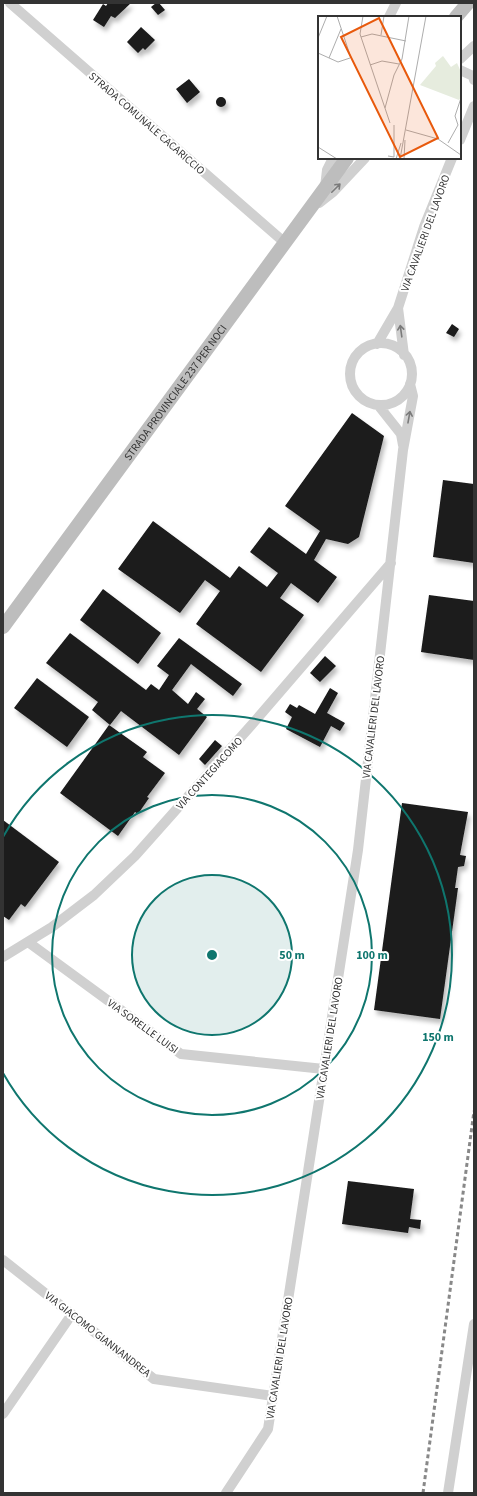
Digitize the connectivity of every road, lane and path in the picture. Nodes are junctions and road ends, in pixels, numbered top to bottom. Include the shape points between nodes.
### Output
1 (10, 3) edge
2 (396, 3) edge
3 (468, 3) edge
4 (390, 16) edge
5 (457, 16) edge
6 (474, 46) edge
7 (461, 58) edge
8 (461, 70) edge
9 (474, 80) edge
10 (474, 106) edge
11 (461, 138) edge
12 (332, 159) edge
13 (346, 159) edge
14 (364, 159) edge
15 (452, 159) edge
16 (325, 187) junction
17 (306, 213) junction
18 (284, 242) junction
19 (398, 308) junction
20 (377, 344) junction
21 (404, 355) junction
22 (410, 384) junction
23 (378, 405) junction
24 (403, 450) junction
25 (392, 563) junction
26 (3, 627) edge
27 (28, 942) junction
28 (3, 957) edge
29 (324, 1069) junction
30 (3, 1260) edge
31 (72, 1314) junction
32 (474, 1324) edge
33 (273, 1396) junction
34 (3, 1414) edge
35 (226, 1493) edge
36 (448, 1493) edge

1 - 18 street, STRADA COMUNALE CACARICCIO
2 - 4 street
3 - 5 main road
6 - 7 street
8 - 9 street via 473,76
10 - 11 street
12 - 16 street via 327,170
13 - 16 main road, STRADA PROVINCIALE 237 PER NOCI
17 -> 14 street via 333,192
15 - 19 street, VIA CAVALIERI DEL LAVORO via 424,227
16 - 17 main road, STRADA PROVINCIALE 237 PER NOCI
17 - 18 main road, STRADA PROVINCIALE 237 PER NOCI
18 - 26 main road, STRADA PROVINCIALE 237 PER NOCI
19 - 20 street
21 -> 19 street, VIA CAVALIERI DEL LAVORO
20 - 21 street via 388,344
20 - 23 street, VIA CAVALIERI DEL LAVORO via 359,352 350,369 350,380 360,397
21 - 22 street, VIA CAVALIERI DEL LAVORO via 409,364
22 - 23 street via 398,400
24 -> 22 street, VIA CAVALIERI DEL LAVORO via 413,396
23 - 24 street, VIA CAVALIERI DEL LAVORO via 401,434
24 - 25 street, VIA CAVALIERI DEL LAVORO
25 - 27 street, VIA CONTEGIACOMO via 135,856 94,895
25 - 29 street, VIA CAVALIERI DEL LAVORO via 358,850
27 - 28 street, VIA CONTEGIACOMO
27 - 29 street, VIA SORELLE LUISI via 181,1054
29 - 33 street, VIA CAVALIERI DEL LAVORO
30 - 31 street, VIA GIACOMO GIANNANDREA
31 - 33 street, VIA GIACOMO GIANNANDREA via 154,1379
31 - 34 street
32 - 36 street
33 - 35 street, VIA CAVALIERI DEL LAVORO via 268,1429

